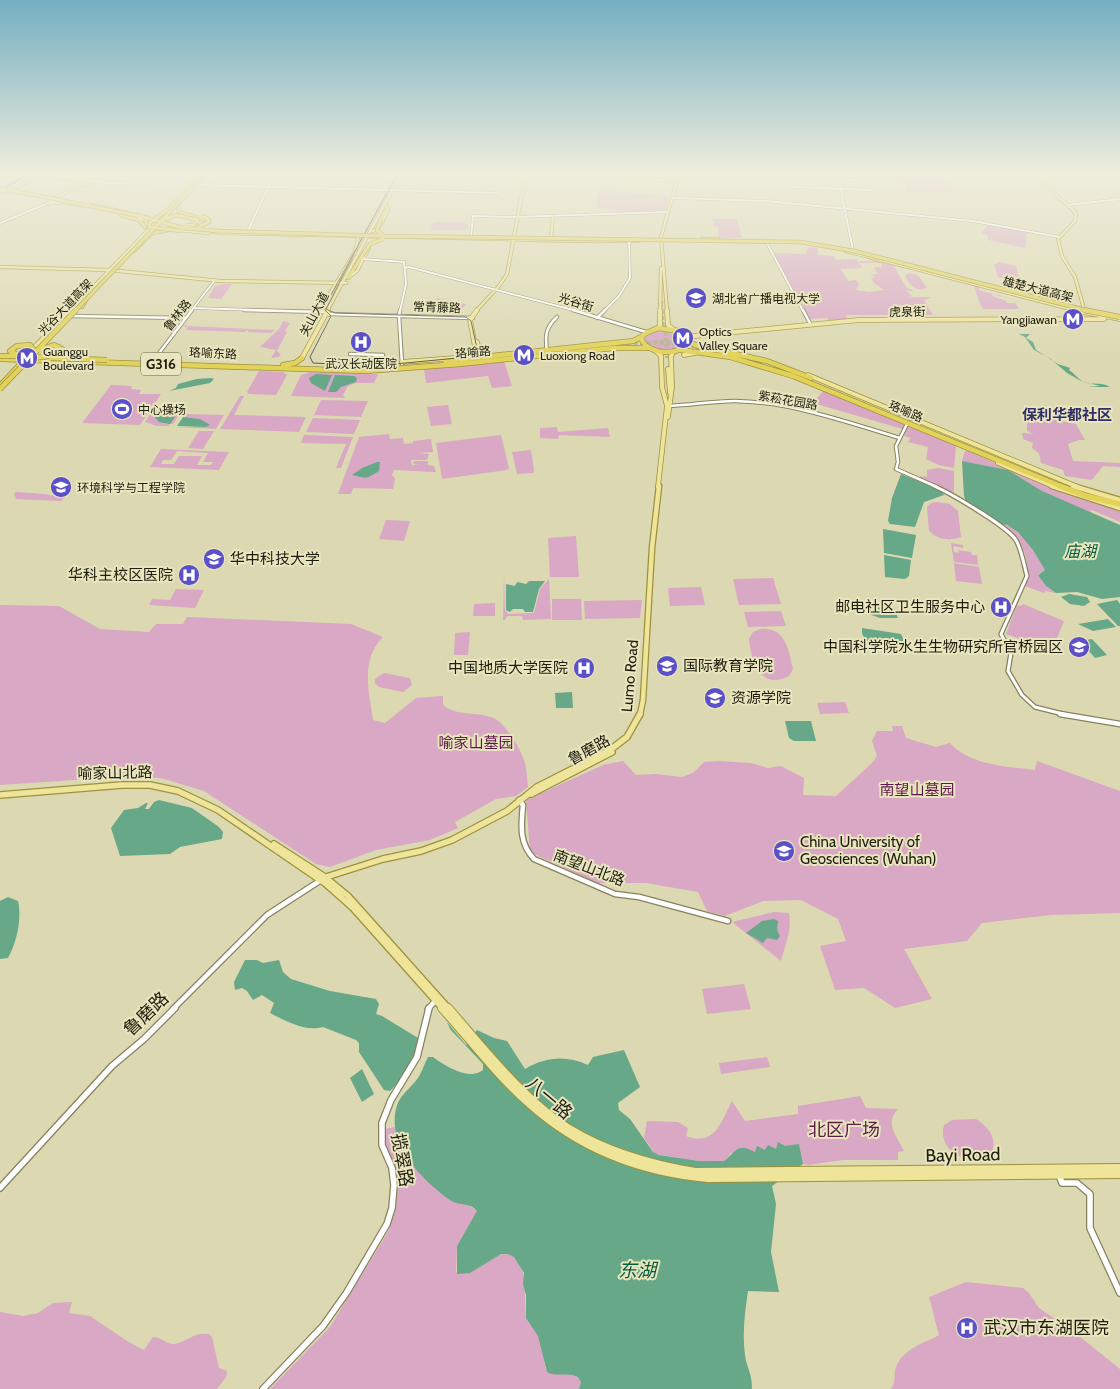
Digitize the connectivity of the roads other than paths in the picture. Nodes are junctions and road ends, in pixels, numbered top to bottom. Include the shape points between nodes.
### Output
1 (515, 238) edge
2 (143, 239) edge
3 (143, 239) edge
4 (146, 239) edge
5 (358, 239) edge
6 (361, 239) edge
7 (368, 239) edge
8 (375, 239) edge
9 (384, 239) edge
10 (413, 239) edge
11 (489, 239) edge
12 (500, 239) junction
13 (539, 239) edge
14 (584, 239) edge
15 (597, 239) edge
16 (691, 239) junction
17 (851, 239) edge
18 (1058, 239) edge
19 (140, 240) edge
20 (662, 240) junction
21 (602, 241) junction
22 (629, 241) junction
23 (767, 243) dead end
24 (812, 243) junction
25 (832, 247) junction
26 (365, 249) junction
27 (853, 250) junction
28 (867, 256) junction
29 (362, 259) junction
30 (0, 267) edge
31 (405, 267) junction
32 (111, 271) junction
33 (348, 278) junction
34 (955, 278) junction
35 (215, 281) junction
36 (344, 283) junction
37 (336, 284) junction
38 (405, 290) junction
39 (496, 290) junction
40 (664, 295) junction
41 (86, 300) junction
42 (664, 301) tunnel mouth
43 (193, 308) junction
44 (1083, 309) junction
45 (327, 313) junction
46 (400, 315) junction
47 (71, 316) junction
48 (557, 316) dead end
49 (472, 317) junction
50 (185, 318) junction
51 (597, 318) junction
52 (1119, 318) edge
53 (660, 322) junction
54 (668, 323) junction
55 (810, 324) junction
56 (656, 329) junction
57 (674, 330) junction
58 (646, 332) junction
59 (686, 335) junction
60 (641, 337) junction
61 (695, 337) junction
62 (47, 340) junction
63 (688, 341) junction
64 (648, 348) junction
65 (36, 349) junction
66 (681, 350) junction
67 (656, 351) junction
68 (674, 351) junction
69 (717, 351) junction
70 (547, 352) junction
71 (350, 354) dead end
72 (528, 354) dead end
73 (478, 355) junction
74 (684, 355) dead end
75 (0, 356) edge
76 (45, 356) junction
77 (15, 357) junction
78 (304, 358) junction
79 (666, 358) junction
80 (746, 358) tunnel mouth
81 (28, 359) junction
82 (107, 360) junction
83 (119, 360) junction
84 (153, 361) junction
85 (446, 363) junction
86 (273, 366) junction
87 (402, 366) junction
88 (299, 367) junction
89 (320, 367) junction
90 (380, 368) junction
91 (794, 369) dead end
92 (814, 382) junction
93 (0, 387) edge
94 (668, 397) junction
95 (670, 406) junction
96 (908, 423) junction
97 (900, 438) junction
98 (1120, 504) edge
99 (1120, 724) edge
100 (0, 794) edge
101 (519, 800) junction
102 (323, 879) junction
103 (728, 922) dead end
104 (439, 1002) junction
105 (1120, 1168) edge
106 (1058, 1171) junction
107 (1120, 1174) edge
108 (0, 1188) edge
109 (1120, 1293) edge
110 (263, 1389) edge

1 - 39 main road via 509,273
2 - 32 main road
3 - 32 highway, 光谷大道高架, bridge
4 - 32 highway, bridge
5 - 37 main road
6 - 26 main road
7 - 26 main road, 关山大道
8 - 26 main road
9 - 26 main road
10 - 29 highway, bridge via 379,240 368,246
11 - 12 highway, 雄楚大道高架, bridge
12 - 21 highway, bridge
12 - 34 highway, 雄楚大道高架, bridge via 802,243 854,252
13 - 21 main road
14 - 24 highway, 雄楚大道高架, bridge
15 - 20 main road
16 - 20 main road
16 - 24 highway, bridge
16 - 25 main road via 782,240
17 - 27 street
18 - 44 main road via 1062,256 1075,277
19 - 81 highway, 光谷大道高架, bridge
20 - 22 main road
20 - 25 main road via 782,242
20 - 40 main road
21 - 22 main road
22 - 51 street via 630,278 619,296
23 - 55 street
24 - 52 highway, 雄楚大道高架, bridge
25 - 27 main road
25 - 28 main road
26 - 29 main road
26 - 33 main road, 关山大道
26 - 36 main road, 关山大道
27 - 44 main road
28 - 34 highway, bridge
28 - 52 main road via 1087,313
29 - 31 street, 光谷街 via 402,261
29 - 33 highway
29 - 38 street via 403,262
30 - 32 main road
31 - 38 street
31 - 39 street, 光谷街
32 - 35 main road
32 - 41 main road
32 - 62 highway, 光谷大道高架, bridge
32 - 65 main road
33 - 36 main road, 关山大道
34 - 52 highway, 雄楚大道高架, bridge
35 - 37 main road
35 - 43 street, 鲁林路
36 - 37 main road
36 - 45 main road, 关山大道
37 - 45 main road via 323,305
38 - 46 street
39 - 49 main road
39 - 51 street, 光谷街
40 - 42 main road
40 - 53 main road via 660,299
40 - 54 main road via 668,300
41 - 47 main road
41 - 62 highway, bridge
43 - 45 street, 常青藤路
43 - 50 street, 鲁林路
44 - 52 main road
45 - 46 street, 常青藤路
45 - 78 main road, 关山大道
46 - 49 street, 常青藤路
46 - 87 street, 常青藤路
47 - 50 street
47 - 65 main road
48 - 70 street via 544,334
49 - 73 main road
49 - 73 main road via 470,326
50 - 84 street, 鲁林路
51 - 58 street, 光谷街
52 - 55 main road, 虎泉街 via 859,320
53 - 54 main road
53 - 56 main road
54 - 57 main road
55 - 61 main road, 虎泉街
56 - 57 highway
56 - 58 highway
57 - 59 highway
58 - 60 highway
59 - 61 main road
59 - 63 highway
60 - 64 highway via 641,342
60 - 70 highway, 珞喻路 / G316 via 633,341
61 - 63 main road
62 - 81 highway, 光谷大道高架, bridge
63 - 66 highway
63 - 69 highway
64 - 67 highway
64 - 70 highway, 珞喻路 / G316
65 - 76 highway
65 - 77 highway
65 - 81 main road
66 - 68 highway
66 - 69 highway, 珞喻路
67 - 68 highway
67 - 79 main road
68 - 79 main road
69 - 92 highway, 珞喻路
69 - 92 highway, 珞喻路 via 741,354 784,367
70 - 73 highway, 珞喻路 / G316
70 - 85 highway, 珞喻路 / G316
71 - 90 street via 383,355
72 - 85 highway
73 - 85 highway, 珞喻路 / G316
73 - 87 main road
74 - 96 main road via 715,355 766,367
75 - 77 highway, 珞喻东路 / G316
75 - 81 highway, bridge
75 - 82 highway, bridge
76 - 81 highway, 珞喻东路 / G316
76 - 83 highway, 珞喻东路 / G316
77 - 81 highway, 珞喻东路 / G316
77 - 81 highway
78 - 86 highway via 288,365
78 - 88 highway
78 - 89 highway via 307,364
79 - 94 main road
79 - 94 main road, 鲁磨路 via 672,387
80 - 92 highway
81 - 81 highway, bridge via 21,355 10,352 22,344 33,346
81 - 81 highway, bridge via 47,346 62,348 54,355
81 - 82 highway, bridge
81 - 83 highway, 珞喻东路 / G316
81 - 93 highway, 光谷大道高架, bridge
81 - 93 main road
82 - 83 highway
83 - 84 highway, 珞喻东路 / G316
83 - 88 highway, 珞喻东路 / G316
84 - 86 highway, 珞喻东路 / G316
85 - 87 highway, 珞喻路 / G316
86 - 88 highway, 珞喻东路 / G316
87 - 88 highway, 珞喻路 / G316 via 365,371
87 - 90 highway, 珞喻路 / G316
88 - 89 highway, 珞喻路 / G316
89 - 90 highway, 珞喻路 / G316
91 - 98 main road
92 - 96 highway, 珞喻路
92 - 98 highway, 珞喻路 via 1057,484
94 - 95 main road, 鲁磨路
94 - 101 main road, Lumo Road via 652,548 640,716 627,737 610,750 537,787
95 - 97 street, 紫菘花园路 via 735,401 765,404 805,410
95 - 101 main road, 鲁磨路 via 658,505 646,702 642,718 631,736 615,750
96 - 97 street
96 - 98 highway, 珞喻路 via 1062,487
97 - 99 street via 896,446 896,469 958,498 1017,541 1027,576 1001,633 1011,653 1009,674 1018,690 1040,710
100 - 102 main road, 喻家山北路 via 122,785 178,791 218,810
101 - 102 main road, Lumo Road via 507,811 452,840
101 - 103 street, 南望山北路 via 522,805 520,836 528,854 534,859 614,894 639,897
102 - 104 main road, 八一路
102 - 108 street, 鲁磨路 via 267,915 112,1066
104 - 106 main road, 八一路 via 530,1104 561,1129 595,1148 637,1164 682,1176 717,1178
104 - 110 street, 揽翠路 via 428,1008 414,1064 391,1097 382,1123 382,1142 394,1184 394,1205 387,1225 328,1320
105 - 106 main road
106 - 107 main road
106 - 109 street via 1062,1183 1077,1183 1090,1194 1090,1228

